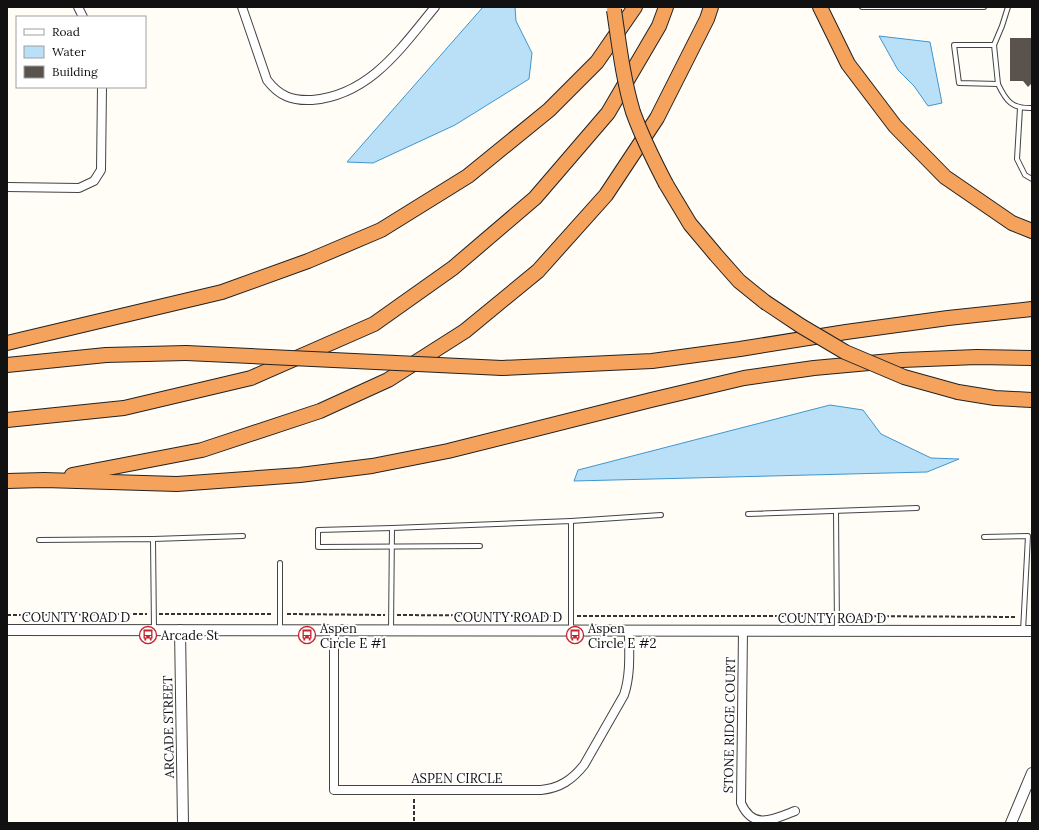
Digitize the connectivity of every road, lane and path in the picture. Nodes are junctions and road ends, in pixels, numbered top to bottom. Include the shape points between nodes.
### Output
1 (78, 7) edge
2 (242, 7) edge
3 (435, 7) edge
4 (635, 7) edge
5 (666, 7) edge
6 (711, 7) edge
7 (820, 7) edge
8 (863, 7) edge
9 (984, 7) edge
10 (1008, 7) edge
11 (614, 9) edge
12 (82, 16) edge
13 (994, 44) junction
14 (998, 84) junction
15 (102, 88) edge
16 (1020, 108) junction
17 (1032, 108) edge
18 (1032, 179) edge
19 (7, 187) edge
20 (1032, 231) edge
21 (1032, 309) edge
22 (7, 343) edge
23 (1032, 358) edge
24 (7, 365) edge
25 (1032, 400) edge
26 (7, 420) edge
27 (44, 480) junction
28 (7, 481) edge
29 (917, 508) dead end
30 (836, 510) junction
31 (748, 514) dead end
32 (661, 515) dead end
33 (571, 521) junction
34 (392, 528) junction
35 (243, 536) dead end
36 (1030, 536) edge
37 (984, 537) dead end
38 (153, 539) junction
39 (39, 540) dead end
40 (392, 546) junction
41 (480, 546) dead end
42 (280, 563) dead end
43 (154, 614) junction
44 (280, 614) junction
45 (7, 615) edge
46 (392, 615) junction
47 (571, 616) junction
48 (837, 616) junction
49 (1024, 617) junction
50 (7, 630) edge
51 (154, 630) junction
52 (180, 630) junction
53 (280, 630) junction
54 (334, 630) junction
55 (391, 630) junction
56 (571, 630) junction
57 (629, 630) junction
58 (743, 631) junction
59 (837, 631) junction
60 (1028, 631) edge
61 (1032, 773) edge
62 (414, 790) junction
63 (795, 811) dead end
64 (183, 823) edge
65 (414, 823) edge
66 (1011, 823) edge

1 - 12 street
2 - 3 street via 267,80 281,94 303,100 336,96 365,82 386,64
4 - 22 highway via 597,62 548,110 468,176 381,230 308,261 222,292
5 - 26 highway via 659,26 608,113 535,198 453,268 374,324 251,378 124,408
6 - 27 highway via 657,118 606,195 538,270 465,331 388,380 320,411 202,450
7 - 20 highway via 848,64 895,126 945,178 1012,223
8 - 9 lane
10 - 13 lane
11 - 25 highway, bridge via 621,61 633,112 652,157 690,224 739,281 765,302 845,352 904,377 958,392
13 - 14 lane
13 - 14 lane via 954,45 960,83
14 - 16 lane via 1004,98
15 - 19 street via 101,170 94,181 79,188
16 - 17 lane
16 - 18 lane via 1017,159 1025,175
21 - 24 highway, bridge via 948,318 652,361 502,368 186,353 106,354
23 - 27 highway via 902,360 814,368 744,378 448,451 372,466 300,476 177,484
27 - 28 highway
29 - 30 lane
30 - 31 lane
30 - 48 lane
32 - 33 lane
33 - 34 lane
33 - 47 lane
34 - 40 lane
34 - 40 lane via 318,530 318,547
35 - 38 lane
36 - 37 lane
36 - 49 lane
38 - 39 lane
38 - 43 lane
40 - 41 lane
40 - 46 lane
42 - 44 lane
43 - 44 path
43 - 45 path
43 - 51 lane
44 - 46 path
44 - 53 lane
46 - 47 path
46 - 55 lane
47 - 48 path
47 - 56 lane
48 - 49 path
48 - 59 lane
49 - 60 lane
50 - 51 street, COUNTY ROAD D
51 - 52 street, COUNTY ROAD D
52 - 53 street, COUNTY ROAD D
52 - 64 street, ARCADE STREET
53 - 54 street, COUNTY ROAD D
54 - 55 street, COUNTY ROAD D
54 - 62 street, ASPEN CIRCLE via 334,790
55 - 56 street, COUNTY ROAD D
56 - 57 street, COUNTY ROAD D
57 - 58 street, COUNTY ROAD D
57 - 62 street, ASPEN CIRCLE via 629,672 624,695 584,765 569,781 541,790
58 - 59 street, COUNTY ROAD D
58 - 63 street, STONE RIDGE COURT via 741,803 744,811 757,821 765,822
59 - 60 street, COUNTY ROAD D
61 - 66 street
62 - 65 path

